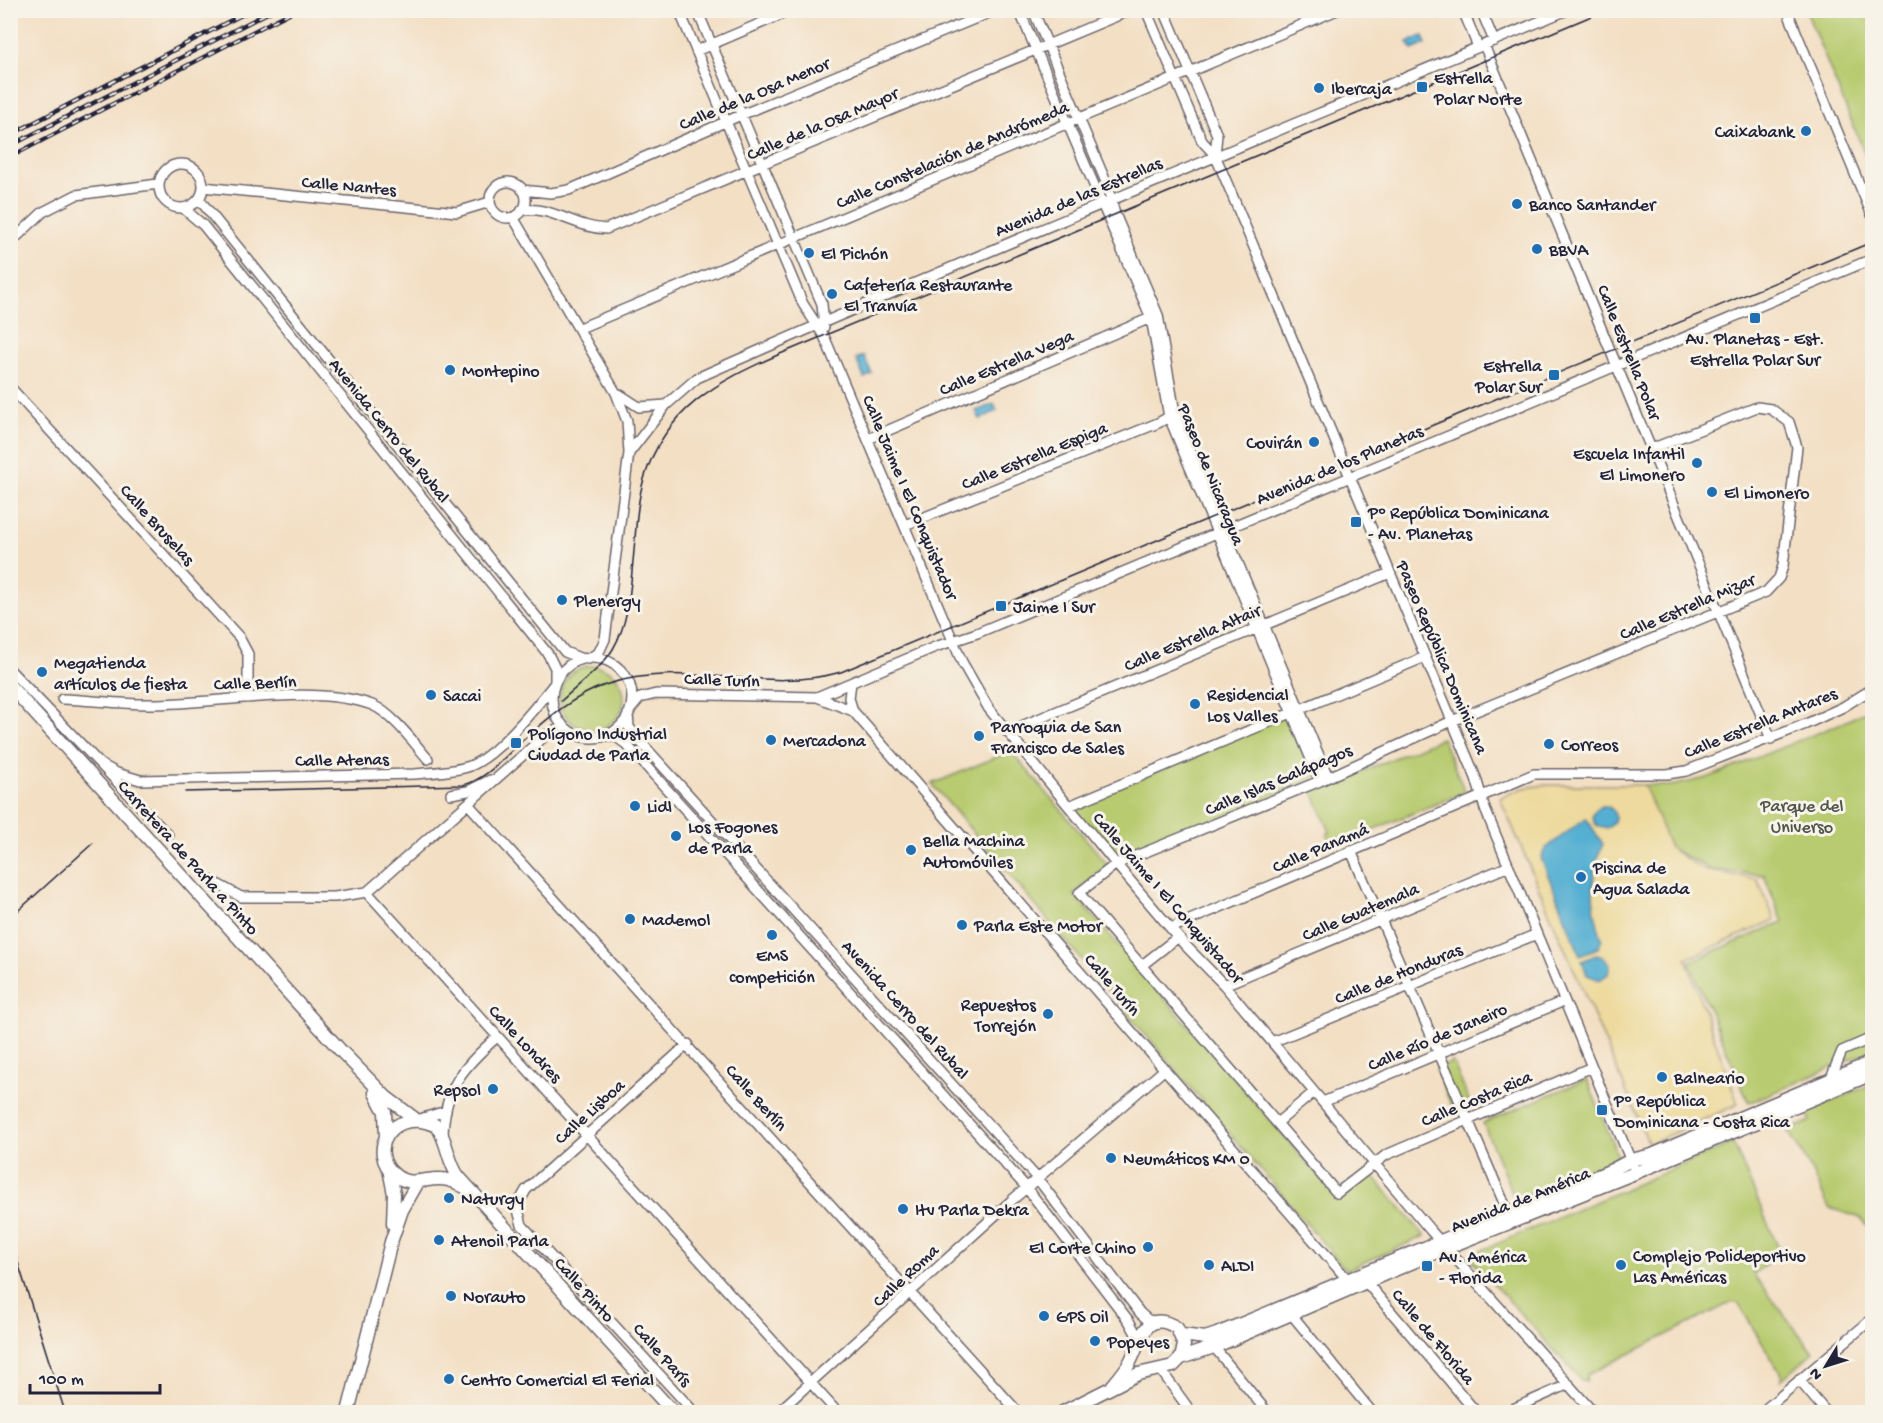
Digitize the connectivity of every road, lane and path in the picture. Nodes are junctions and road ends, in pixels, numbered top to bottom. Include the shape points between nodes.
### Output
1 (679, 10) edge
2 (697, 10) edge
3 (792, 10) edge
4 (996, 10) edge
5 (1019, 10) edge
6 (1033, 10) edge
7 (1131, 10) edge
8 (1146, 10) edge
9 (1164, 10) edge
10 (1337, 10) edge
11 (1463, 10) edge
12 (1481, 10) edge
13 (1568, 10) edge
14 (1786, 10) edge
15 (711, 44) junction
16 (1486, 44) junction
17 (1047, 45) junction
18 (1036, 50) junction
19 (696, 51) junction
20 (1190, 72) junction
21 (1175, 78) junction
22 (741, 115) junction
23 (1078, 118) junction
24 (726, 122) junction
25 (1067, 124) junction
26 (1215, 157) junction
27 (763, 166) junction
28 (747, 172) junction
29 (158, 184) junction
30 (203, 187) junction
31 (522, 190) junction
32 (199, 199) junction
33 (490, 202) junction
34 (1106, 202) junction
35 (183, 208) junction
36 (522, 210) junction
37 (1872, 215) edge
38 (513, 217) junction
39 (793, 237) junction
40 (10, 243) edge
41 (777, 244) junction
42 (1872, 259) edge
43 (1154, 316) junction
44 (820, 323) junction
45 (580, 328) junction
46 (1619, 366) junction
47 (10, 387) edge
48 (616, 393) junction
49 (666, 405) junction
50 (1172, 415) junction
51 (868, 439) junction
52 (1651, 448) junction
53 (629, 453) junction
54 (1350, 477) junction
55 (905, 525) junction
56 (1220, 531) junction
57 (1390, 573) junction
58 (1719, 612) junction
59 (1260, 627) junction
60 (953, 640) junction
61 (1425, 657) junction
62 (585, 659) junction
63 (12, 677) edge
64 (555, 683) junction
65 (851, 683) junction
66 (1872, 689) edge
67 (817, 697) junction
68 (248, 698) junction
69 (62, 699) dead end
70 (853, 711) junction
71 (1295, 711) junction
72 (629, 712) junction
73 (1452, 721) junction
74 (569, 731) junction
75 (1007, 732) junction
76 (604, 736) junction
77 (1772, 739) junction
78 (428, 759) junction
79 (100, 764) junction
80 (440, 771) junction
81 (422, 773) junction
82 (499, 776) junction
83 (1324, 779) junction
84 (451, 794) dead end
85 (1482, 798) junction
86 (469, 805) junction
87 (1069, 806) junction
88 (168, 835) dead end
89 (1351, 851) junction
90 (1116, 864) junction
91 (1509, 866) junction
92 (208, 879) dead end
93 (367, 892) junction
94 (1382, 920) junction
95 (1171, 928) junction
96 (1537, 934) junction
97 (1178, 937) junction
98 (1141, 966) junction
99 (1224, 985) junction
100 (1411, 986) junction
101 (1564, 1001) junction
102 (497, 1037) junction
103 (1872, 1038) edge
104 (1272, 1042) junction
105 (688, 1044) junction
106 (342, 1052) junction
107 (1440, 1052) junction
108 (1872, 1062) edge
109 (1592, 1067) junction
110 (1166, 1069) junction
111 (1872, 1074) edge
112 (1830, 1080) junction
113 (1314, 1092) junction
114 (1323, 1102) junction
115 (446, 1111) junction
116 (417, 1119) junction
117 (1468, 1119) junction
118 (1277, 1123) junction
119 (587, 1135) junction
120 (443, 1136) junction
121 (386, 1138) junction
122 (447, 1155) junction
123 (1631, 1160) junction
124 (1374, 1163) junction
125 (389, 1169) junction
126 (1635, 1173) junction
127 (1038, 1178) junction
128 (424, 1181) junction
129 (1026, 1187) junction
130 (471, 1191) junction
131 (517, 1206) joint
132 (1509, 1212) junction
133 (391, 1242) junction
134 (1443, 1244) junction
135 (1347, 1279) junction
136 (1366, 1282) junction
137 (911, 1293) junction
138 (1292, 1315) junction
139 (1872, 1319) edge
140 (1162, 1322) junction
141 (1182, 1335) junction
142 (1138, 1341) junction
143 (1214, 1347) junction
144 (1180, 1359) junction
145 (1157, 1369) junction
146 (1799, 1380) junction
147 (810, 1383) junction
148 (1569, 1384) junction
149 (1113, 1385) junction
150 (1179, 1394) junction
151 (348, 1413) edge
152 (673, 1413) edge
153 (694, 1413) edge
154 (778, 1413) edge
155 (837, 1413) edge
156 (1018, 1413) edge
157 (1063, 1413) edge
158 (1191, 1413) edge
159 (1267, 1413) edge
160 (1372, 1413) edge
161 (1476, 1413) edge
162 (1506, 1413) edge
163 (1593, 1413) edge
164 (1762, 1413) edge
165 (1826, 1413) edge

1 - 19 street
2 - 15 street, Calle Jaime I El Conquistador
3 - 15 street
4 - 22 street, Calle de la Osa Menor
5 - 18 street, Paseo de Nicaragua
6 - 17 street, Paseo de Nicaragua
7 - 17 street, Calle de la Osa Mayor
8 - 21 street, Paseo República Dominicana
9 - 20 street, Paseo República Dominicana
10 - 20 street, Calle Constelación de Andrómeda
11 - 16 street, Calle Estrella Polar
12 - 16 street, Calle Estrella Polar
13 - 16 street, Avenida de las Estrellas
14 - 37 street
15 - 19 street
15 - 22 street, Calle Jaime I El Conquistador
16 - 26 street, Avenida de las Estrellas
16 - 46 street, Calle Estrella Polar
17 - 18 street, Calle de la Osa Mayor
17 - 23 street, Paseo de Nicaragua
18 - 25 street, Paseo de Nicaragua
18 - 27 street, Calle de la Osa Mayor
19 - 24 street
20 - 21 street, Calle Constelación de Andrómeda
20 - 26 street, Paseo República Dominicana via 1217,135
21 - 23 street, Calle Constelación de Andrómeda
21 - 26 street, Paseo República Dominicana via 1202,141
22 - 24 street, Calle de la Osa Menor
22 - 27 street, Calle Jaime I El Conquistador
23 - 25 street, Calle Constelación de Andrómeda
23 - 34 street, Paseo de Nicaragua
24 - 28 street
24 - 31 street, Calle de la Osa Menor via 569,190
25 - 34 street, Paseo de Nicaragua
25 - 39 street, Calle Constelación de Andrómeda
26 - 34 street, Avenida de las Estrellas
26 - 54 street, Paseo República Dominicana
27 - 28 street, Calle de la Osa Mayor
27 - 39 street, Calle Jaime I El Conquistador
28 - 36 street, Calle de la Osa Mayor via 606,229 590,229 553,213
28 - 41 street
29 - 30 street via 164,170 186,164 198,172
29 - 35 street via 162,199
29 - 40 street via 76,195 43,212
30 - 32 street
30 - 33 street, Calle Nantes via 457,212
31 - 33 street via 513,183 502,183 493,190
31 - 36 street
32 - 35 street
32 - 62 street, Avenida Cerro del Rubal via 565,652
33 - 38 street via 498,215
34 - 43 street, Paseo de Nicaragua
34 - 44 street, Avenida de las Estrellas
35 - 64 street, Avenida Cerro del Rubal via 210,234 551,658
36 - 38 street
38 - 45 street
39 - 41 street, Calle Constelación de Andrómeda
39 - 44 street, Calle Jaime I El Conquistador via 822,304
41 - 44 street via 802,304
41 - 45 street, Calle Constelación de Andrómeda
42 - 46 street, Avenida de los Planetas
43 - 50 street, Paseo de Nicaragua
43 - 51 street, Calle Estrella Vega
44 - 49 street, Avenida de las Estrellas via 697,378
44 - 51 street, Calle Jaime I El Conquistador
45 - 48 street
46 - 52 street, Calle Estrella Polar
46 - 54 street, Avenida de los Planetas
47 - 68 street, Calle Bruselas via 239,637 248,654
48 - 49 street via 639,407
48 - 53 street via 627,421
49 - 53 street, Avenida de las Estrellas
50 - 55 street, Calle Estrella Espiga
50 - 56 street, Paseo de Nicaragua
51 - 55 street, Calle Jaime I El Conquistador
52 - 58 street, Calle Estrella Polar
52 - 58 street, Calle Estrella Mizar via 1757,407 1779,414 1794,432 1797,447 1791,514 1779,578 1766,591
53 - 62 street via 605,639 599,652
54 - 56 street, Avenida de los Planetas
54 - 57 street, Paseo República Dominicana
55 - 60 street, Calle Jaime I El Conquistador
56 - 59 street, Paseo de Nicaragua
56 - 60 street, Avenida de los Planetas
57 - 59 street, Calle Estrella Altair
57 - 61 street, Paseo República Dominicana
58 - 73 street, Calle Estrella Mizar
58 - 77 street, Calle Estrella Polar
59 - 71 street, Paseo de Nicaragua
59 - 75 street, Calle Estrella Altair
60 - 65 street, Avenida de los Planetas
60 - 75 street, Calle Jaime I El Conquistador via 989,709
61 - 71 street
61 - 73 street, Paseo República Dominicana
62 - 64 street via 565,668
62 - 72 street via 605,660 619,669 631,692
63 - 79 street
63 - 106 main road, Carretera de Parla a Pinto
64 - 74 street via 554,707
64 - 80 street, Calle Atenas via 527,718 484,758 471,766
65 - 67 street, Avenida de los Planetas
65 - 70 street via 849,698
66 - 77 street, Calle Estrella Antares via 1843,707
67 - 70 street, Calle Turín
67 - 72 street, Calle Turín via 651,694 636,701
68 - 69 street, Calle Berlín via 149,704
68 - 78 street, Calle Berlín via 331,697 373,706 400,727
70 - 110 street, Calle Turín
71 - 83 street, Paseo de Nicaragua
71 - 87 street
72 - 76 street via 622,724
72 - 127 street, Avenida Cerro del Rubal via 629,727 637,738
73 - 83 street, Calle Islas Galápagos
73 - 85 street, Paseo República Dominicana
74 - 76 street via 587,737
74 - 82 street via 550,732
75 - 87 street, Calle Jaime I El Conquistador
76 - 129 street, Avenida Cerro del Rubal via 615,736 626,744
77 - 85 street, Calle Estrella Antares via 1675,774 1534,774
78 - 80 street, Calle Berlín
78 - 81 street via 427,769
79 - 81 street, Calle Atenas via 140,780
79 - 88 street
80 - 81 street, Calle Atenas
82 - 84 street via 468,791
82 - 86 street
83 - 90 street, Calle Islas Galápagos
85 - 89 street, Calle Panamá
85 - 91 street, Paseo República Dominicana
86 - 93 street
86 - 105 street, Calle Berlín
87 - 90 street, Calle Jaime I El Conquistador
89 - 94 street
89 - 95 street, Calle Panamá
90 - 95 street, Calle Jaime I El Conquistador
90 - 98 street, Calle Islas Galápagos via 1079,893
91 - 94 street, Calle Guatemala
91 - 96 street, Paseo República Dominicana
92 - 93 street via 241,897 335,897
93 - 102 street, Calle Londres
94 - 99 street, Calle Guatemala
94 - 100 street
95 - 97 street, Calle Jaime I El Conquistador
96 - 100 street, Calle de Honduras
96 - 101 street, Paseo República Dominicana
97 - 98 street
97 - 99 street, Calle Jaime I El Conquistador
98 - 118 street
99 - 104 street, Calle Jaime I El Conquistador
100 - 104 street, Calle de Honduras
100 - 107 street
101 - 107 street, Calle Río de Janeiro
101 - 109 street, Paseo República Dominicana
102 - 115 street via 458,1076
102 - 119 street, Calle Londres
103 - 112 street via 1840,1054
104 - 113 street, Calle Jaime I El Conquistador
105 - 119 street, Calle Lisboa
105 - 137 street, Calle Berlín
106 - 116 main road, Carretera de Parla a Pinto via 386,1097
106 - 121 main road, Carretera de Parla a Pinto via 381,1100
107 - 114 street, Calle Río de Janeiro
107 - 117 street
108 - 112 main road, Avenida de América
109 - 117 street, Calle Costa Rica
109 - 123 street, Paseo República Dominicana
110 - 127 street, Calle Roma
110 - 135 street, Calle Turín
111 - 126 main road, Avenida de América
112 - 123 main road, Avenida de América via 1652,1155
113 - 114 street, Calle Jaime I El Conquistador
113 - 118 street
114 - 124 street, Calle Jaime I El Conquistador
115 - 116 street
115 - 120 street
116 - 120 main road via 436,1126
116 - 121 main road via 400,1122
117 - 124 street, Calle Costa Rica
117 - 132 street
118 - 124 street, Calle Costa Rica via 1337,1193
119 - 131 street, Calle Lisboa via 526,1190
119 - 147 street, Calle Londres
120 - 122 main road
121 - 125 main road via 384,1158
122 - 128 main road via 438,1173
122 - 130 main road, Calle Pinto
123 - 126 street, Paseo República Dominicana
123 - 132 main road, Avenida de América
124 - 134 street, Calle Jaime I El Conquistador
125 - 128 main road via 406,1181
125 - 133 main road via 394,1194
126 - 134 main road, Avenida de América
127 - 129 street, Calle Roma
127 - 140 street, Avenida Cerro del Rubal via 1140,1313 1149,1320
128 - 130 main road via 454,1181
128 - 133 main road via 402,1210
129 - 137 street, Calle Roma
129 - 142 street, Avenida Cerro del Rubal via 1129,1321
130 - 152 main road, Calle Pinto
131 - 153 street, Calle París via 522,1225
132 - 134 main road, Avenida de América
133 - 151 main road
134 - 135 main road, Avenida de América
134 - 136 main road, Avenida de América
134 - 148 street, Calle Jaime I El Conquistador
135 - 141 main road, Avenida de América via 1217,1334 1205,1338
136 - 138 main road, Avenida de América
136 - 161 street, Calle de Florida
137 - 147 street, Calle Roma
137 - 156 street, Calle Berlín
138 - 143 main road, Avenida de América
138 - 160 street
139 - 146 street
140 - 141 main road
140 - 142 main road via 1149,1326
141 - 144 main road
142 - 145 main road via 1140,1356
142 - 149 main road via 1130,1362
143 - 144 main road, Avenida de América
143 - 159 street
144 - 145 main road via 1173,1366
144 - 150 street via 1174,1372
145 - 149 main road
145 - 150 street
146 - 164 street
146 - 165 street
147 - 154 street, Calle Roma
147 - 155 street, Calle Londres
148 - 162 street
148 - 163 street, Calle Jaime I El Conquistador
149 - 157 main road
150 - 158 street

